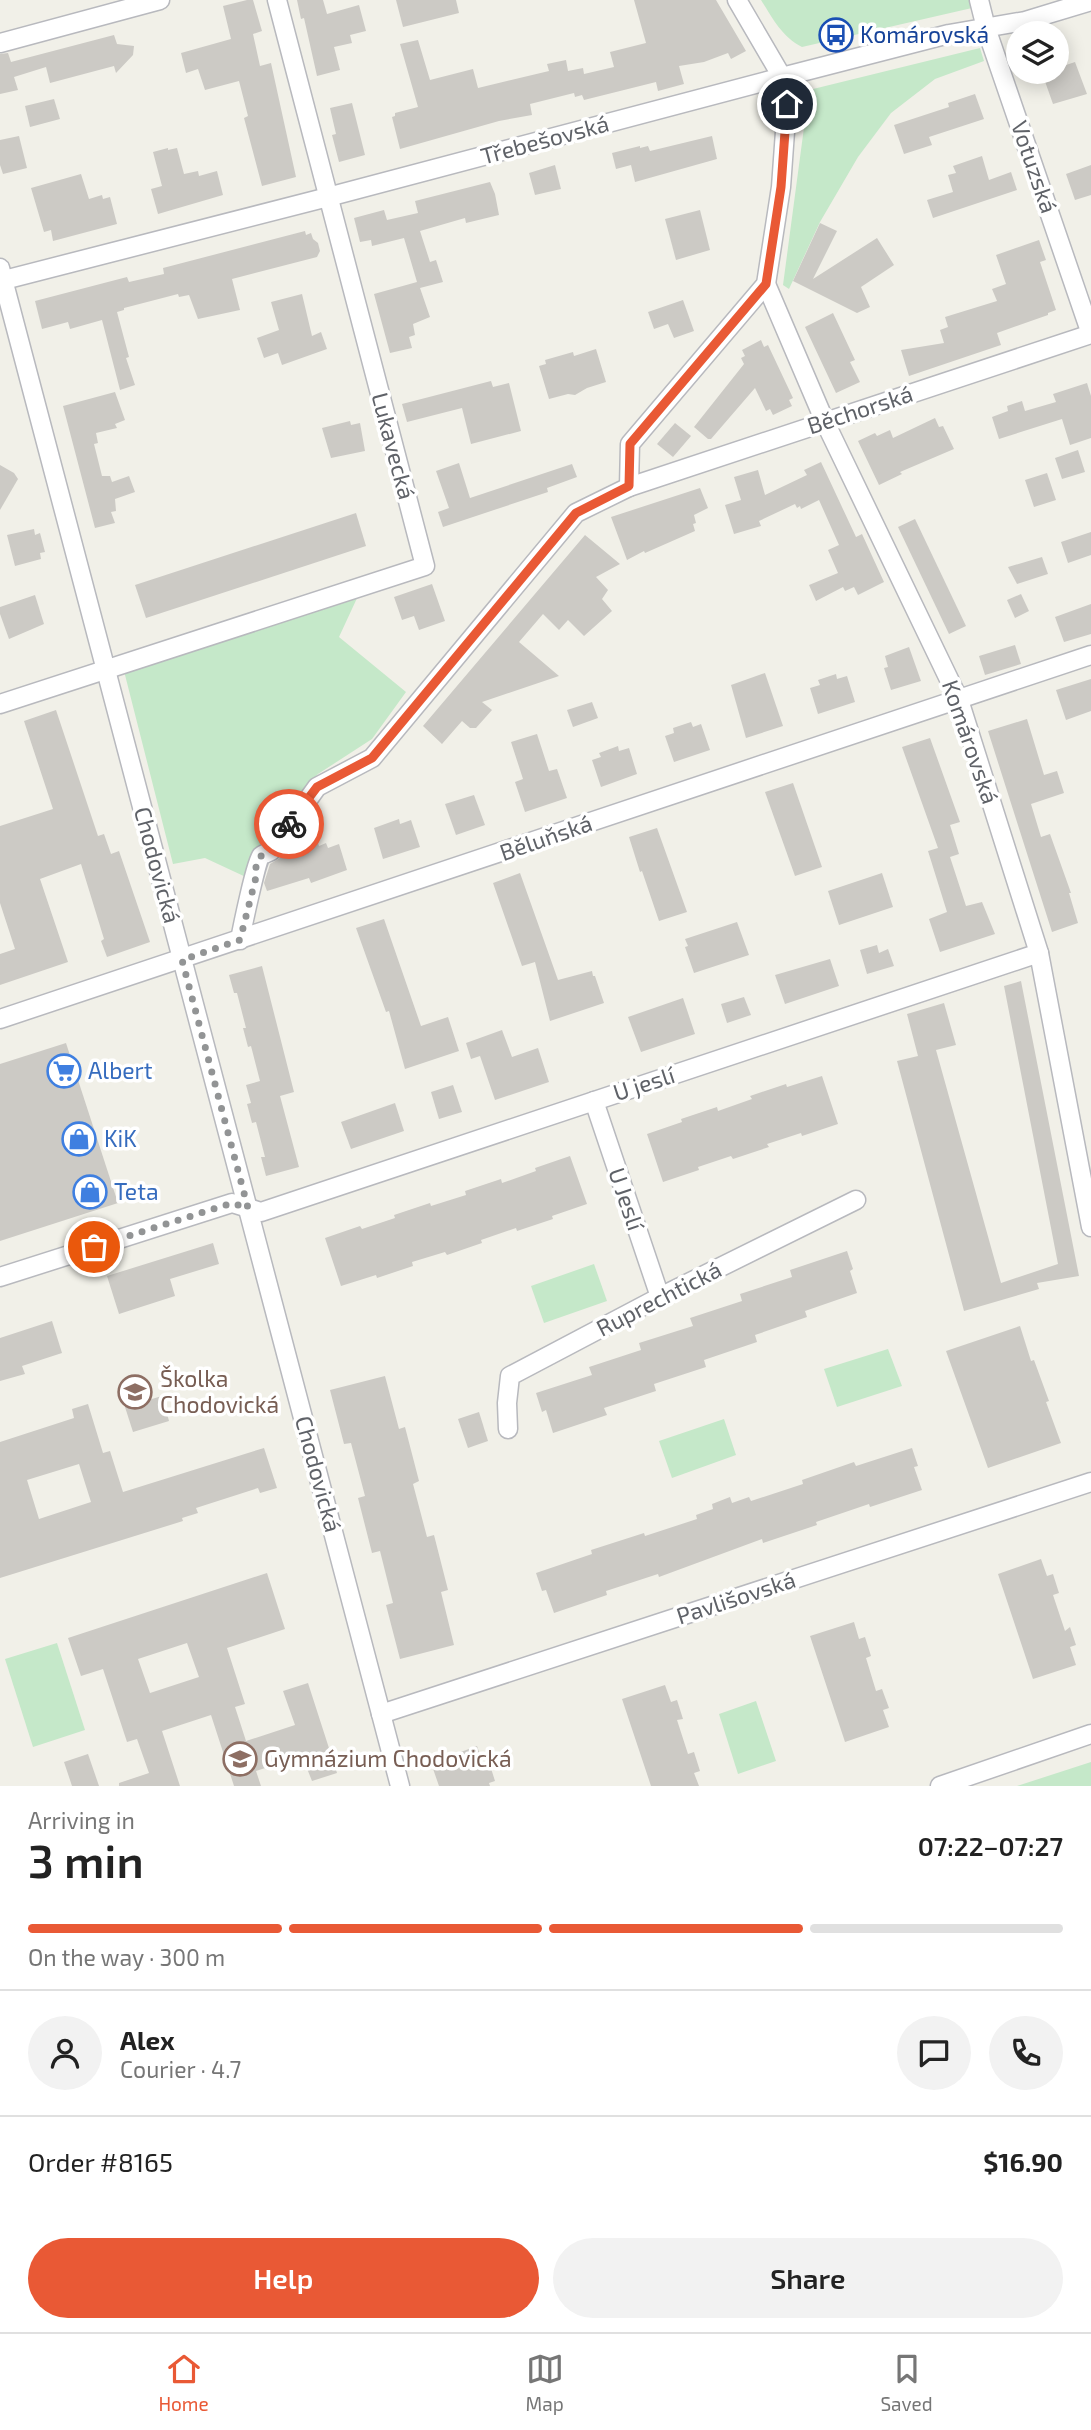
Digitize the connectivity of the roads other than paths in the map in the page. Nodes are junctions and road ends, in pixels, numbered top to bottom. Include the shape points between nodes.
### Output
1 (160, 0) edge
2 (276, 0) edge
3 (737, 0) edge
4 (979, 0) edge
5 (1091, 1) edge
6 (986, 28) junction
7 (0, 43) edge
8 (782, 77) junction
9 (328, 198) junction
10 (1, 277) edge
11 (766, 284) junction
12 (1091, 334) edge
13 (825, 422) junction
14 (629, 486) junction
15 (1091, 655) edge
16 (106, 670) junction
17 (959, 699) junction
18 (0, 704) edge
19 (240, 940) junction
20 (1039, 953) junction
21 (182, 960) junction
22 (0, 1019) edge
23 (594, 1101) junction
24 (856, 1200) dead end
25 (248, 1208) junction
26 (1091, 1227) edge
27 (0, 1277) edge
28 (660, 1297) junction
29 (508, 1429) dead end
30 (1091, 1482) edge
31 (381, 1714) junction
32 (1091, 1734) edge
33 (400, 1786) edge
34 (940, 1786) edge

1 - 7 street
2 - 9 street, Lukavecká
3 - 8 street
4 - 6 street, Votuzská
5 - 6 street, Třebešovská
6 - 8 street, Třebešovská
6 - 12 street, Votuzská
8 - 9 street, Třebešovská
8 - 11 street via 787,104 781,187
9 - 10 street, Třebešovská
9 - 16 street, Lukavecká via 425,566
10 - 16 street, Chodovická
11 - 13 street, Komárovská
11 - 14 street via 630,444
12 - 13 street, Běchorská
13 - 14 street, Běchorská
13 - 17 street, Komárovská
14 - 19 street, Běchorská via 576,513 372,758 317,787 256,865
15 - 17 street, Běluňská
16 - 18 street
16 - 21 street, Chodovická
17 - 19 street, Běluňská
17 - 20 street, Komárovská
19 - 21 street, Běluňská
20 - 23 street, U jeslí
20 - 26 street, Komárovská
21 - 22 street, Běluňská
21 - 25 street, Chodovická
23 - 25 street, U jeslí via 261,1212
23 - 28 street, U Jeslí
24 - 28 street, Ruprechtická
25 - 27 street, U jeslí via 232,1203
25 - 31 street, Chodovická
28 - 29 street, Ruprechtická via 510,1376
30 - 31 street, Pavlišovská
31 - 33 street, Chodovická
32 - 34 street

